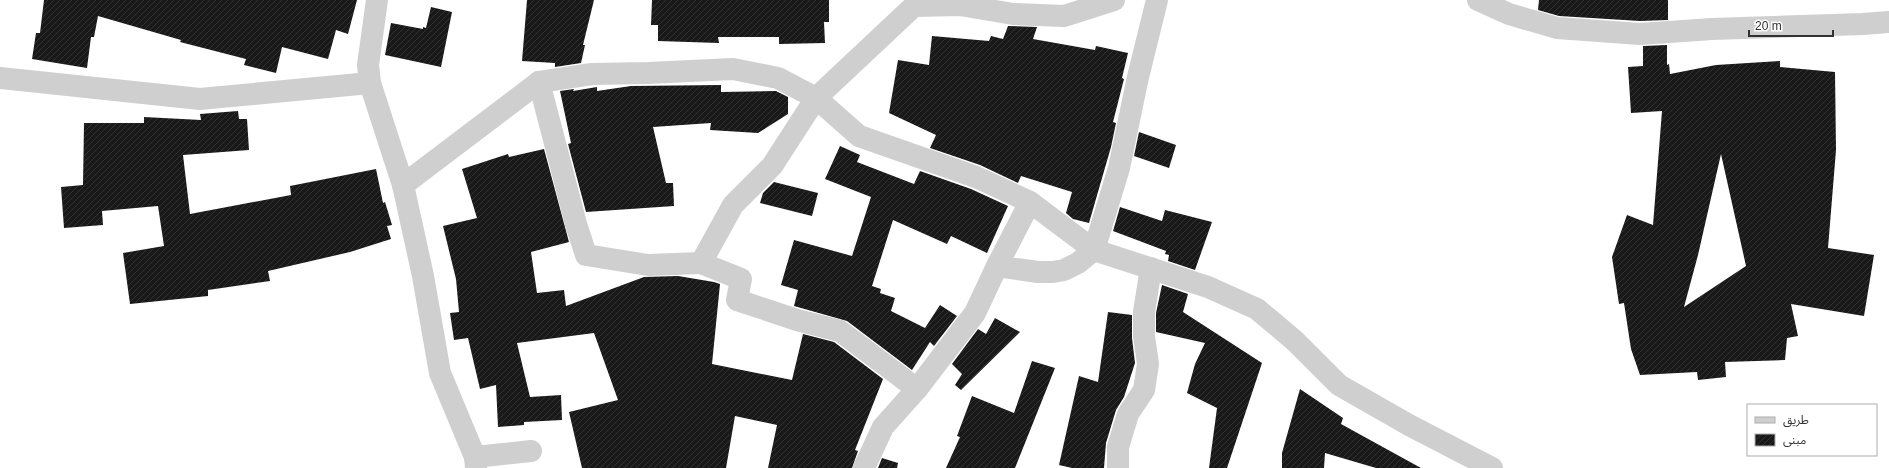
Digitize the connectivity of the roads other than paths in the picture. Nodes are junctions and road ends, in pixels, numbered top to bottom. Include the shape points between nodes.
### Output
1 (377, 0) edge
2 (1114, 0) edge
3 (1157, 0) edge
4 (1478, 0) edge
5 (915, 3) edge
6 (1889, 22) edge
7 (0, 78) edge
8 (539, 82) junction
9 (370, 83) junction
10 (816, 98) junction
11 (403, 185) junction
12 (1030, 202) junction
13 (1094, 250) junction
14 (701, 263) junction
15 (998, 266) junction
16 (1151, 268) junction
17 (917, 389) junction
18 (531, 450) dead end
19 (475, 463) edge
20 (864, 468) edge
21 (1118, 468) edge
22 (1492, 468) edge

1 - 9 street via 368,65
2 - 5 street via 1064,16 1013,14 960,5
3 - 13 street via 1120,168
4 - 6 street via 1509,14 1557,28 1640,34
5 - 10 street
7 - 9 street via 200,99
8 - 10 street via 592,74 733,69 778,78
8 - 11 street
8 - 14 street via 586,255 648,265
9 - 11 street
10 - 12 street via 859,136 976,177
10 - 14 street via 772,166 733,205
11 - 19 street via 423,276 440,373
12 - 13 street
12 - 15 street
13 - 15 street via 1078,263 1053,272
13 - 16 street
14 - 17 street via 741,279 737,300 797,320 840,330
15 - 17 street via 975,313
16 - 21 street via 1144,312 1148,364 1144,390 1128,414 1118,447
16 - 22 street via 1208,287 1257,308 1339,385 1409,426
17 - 20 street via 883,427
18 - 19 street

